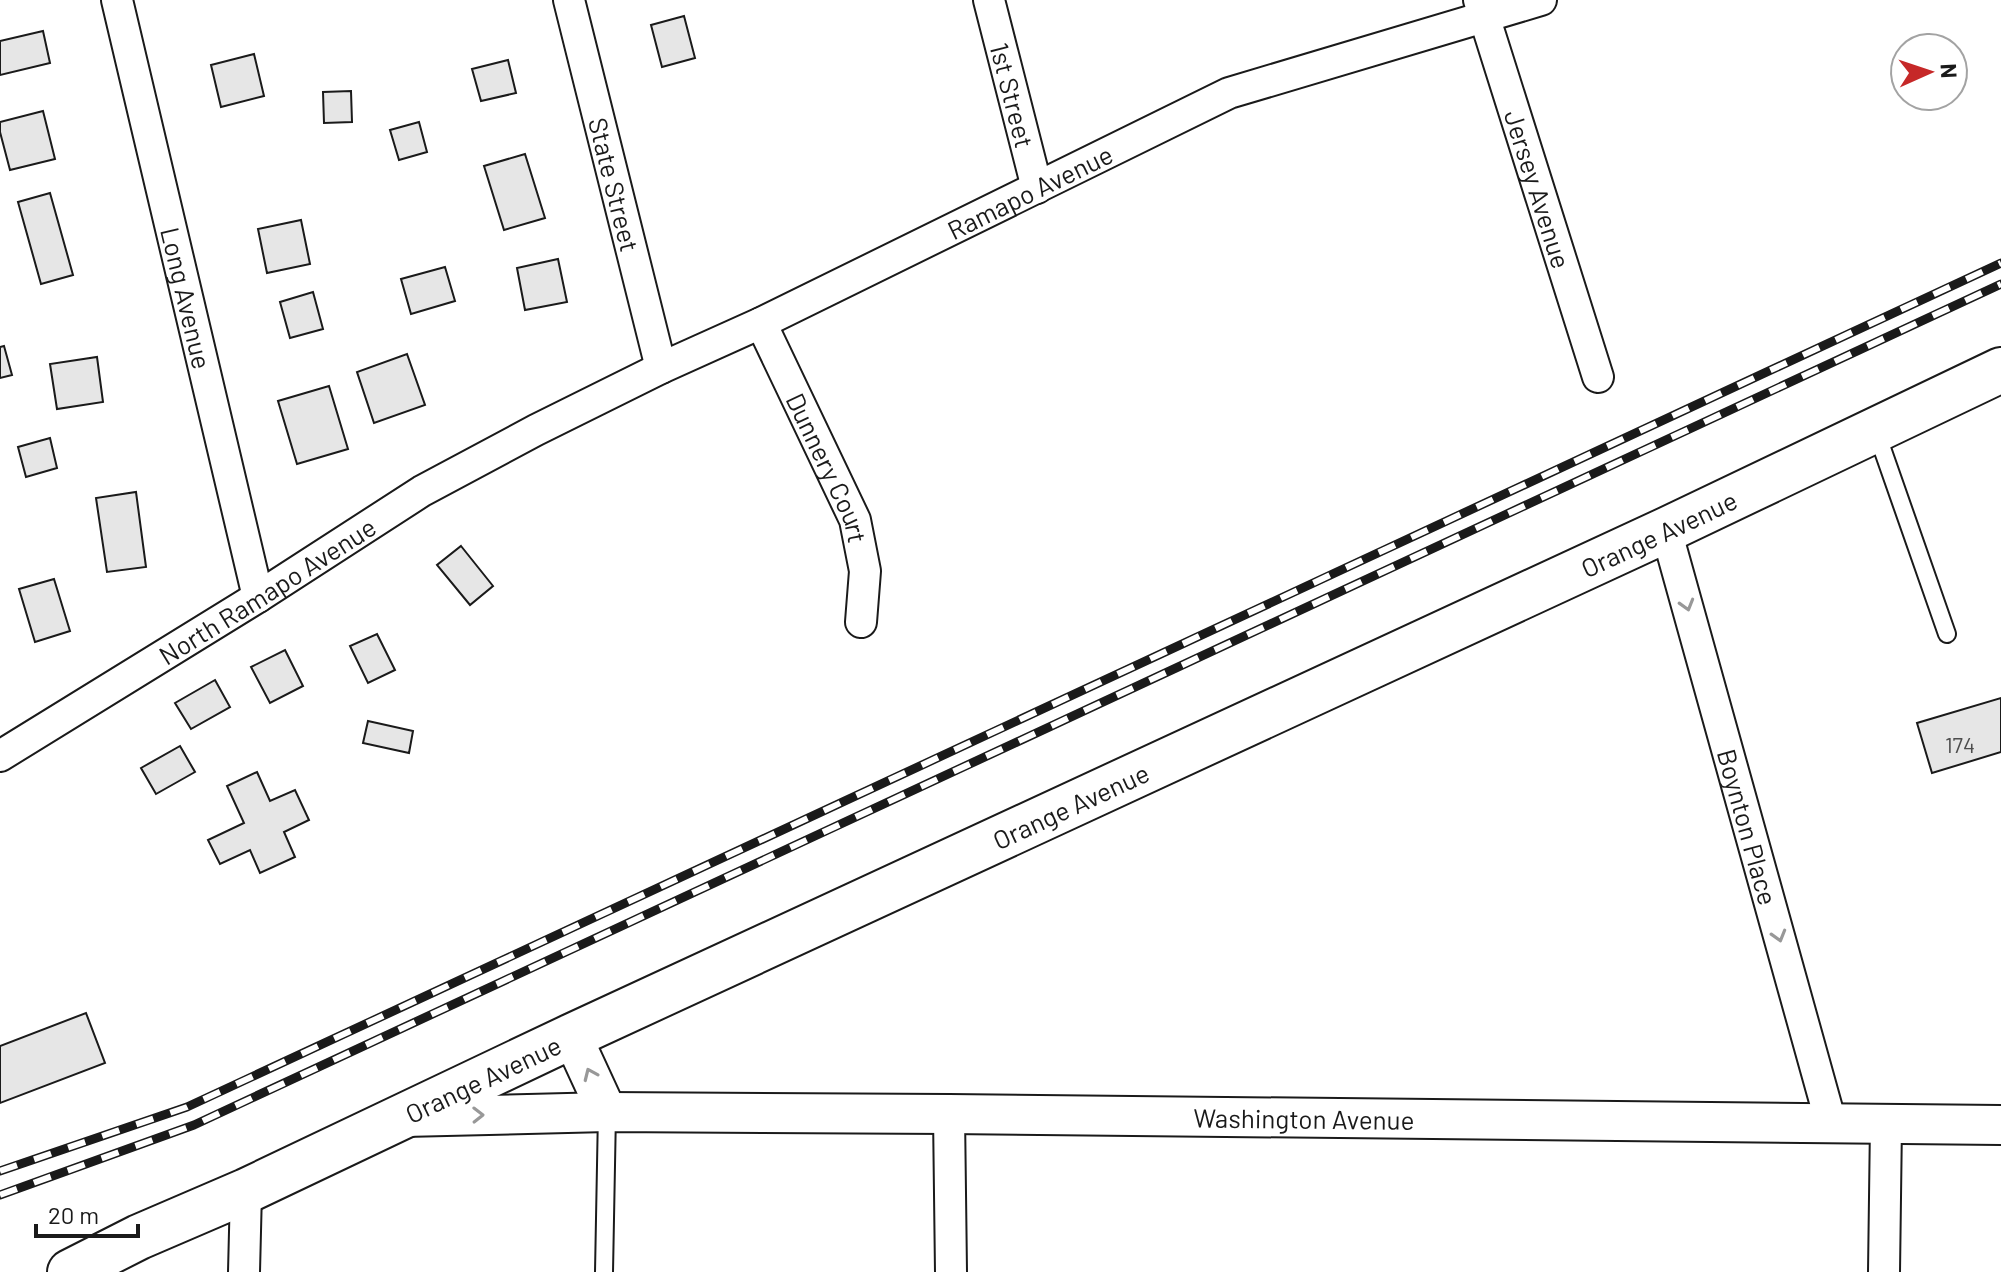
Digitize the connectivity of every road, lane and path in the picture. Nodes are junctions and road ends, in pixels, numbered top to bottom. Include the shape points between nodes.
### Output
1 (117, 0) edge
2 (569, 0) edge
3 (989, 0) edge
4 (1541, 0) edge
5 (1482, 9) edge
6 (1037, 188) junction
7 (761, 323) junction
8 (661, 368) junction
9 (2001, 370) edge
10 (1598, 377) dead end
11 (536, 430) joint
12 (1876, 430) junction
13 (1666, 530) junction
14 (258, 597) junction
15 (861, 622) dead end
16 (1947, 634) dead end
17 (0, 756) edge
18 (572, 1036) junction
19 (607, 1112) junction
20 (949, 1114) junction
21 (400, 1117) junction
22 (1831, 1123) junction
23 (1886, 1123) junction
24 (2001, 1125) edge
25 (246, 1191) junction
26 (70, 1272) edge
27 (244, 1272) edge
28 (604, 1272) edge
29 (951, 1272) edge
30 (1884, 1272) edge

1 - 14 street, Long Avenue
2 - 8 street, State Street
3 - 6 street, 1st Street
4 - 5 street, Ramapo Avenue
5 - 6 street, Ramapo Avenue via 1229,93
5 - 10 street, Jersey Avenue
6 - 7 street, Ramapo Avenue
7 - 8 street, Ramapo Avenue
7 - 15 street, Dunnery Court via 855,520 865,571
8 - 11 street, Ramapo Avenue
9 - 12 main road, Orange Avenue
11 - 14 street, North Ramapo Avenue via 422,491
12 - 13 main road, Orange Avenue
12 - 16 lane
13 - 18 main road, Orange Avenue
13 -> 22 street, Boynton Place
14 - 17 street, North Ramapo Avenue
19 -> 18 street
18 - 21 main road, Orange Avenue
19 - 20 street, Washington Avenue
21 -> 19 street, Washington Avenue
19 - 28 lane
20 - 22 street, Washington Avenue
20 - 29 street
21 - 25 main road, Orange Avenue
22 - 23 street, Washington Avenue
23 - 24 street, Washington Avenue
23 - 30 street
25 - 26 main road, Orange Avenue
25 - 27 street

